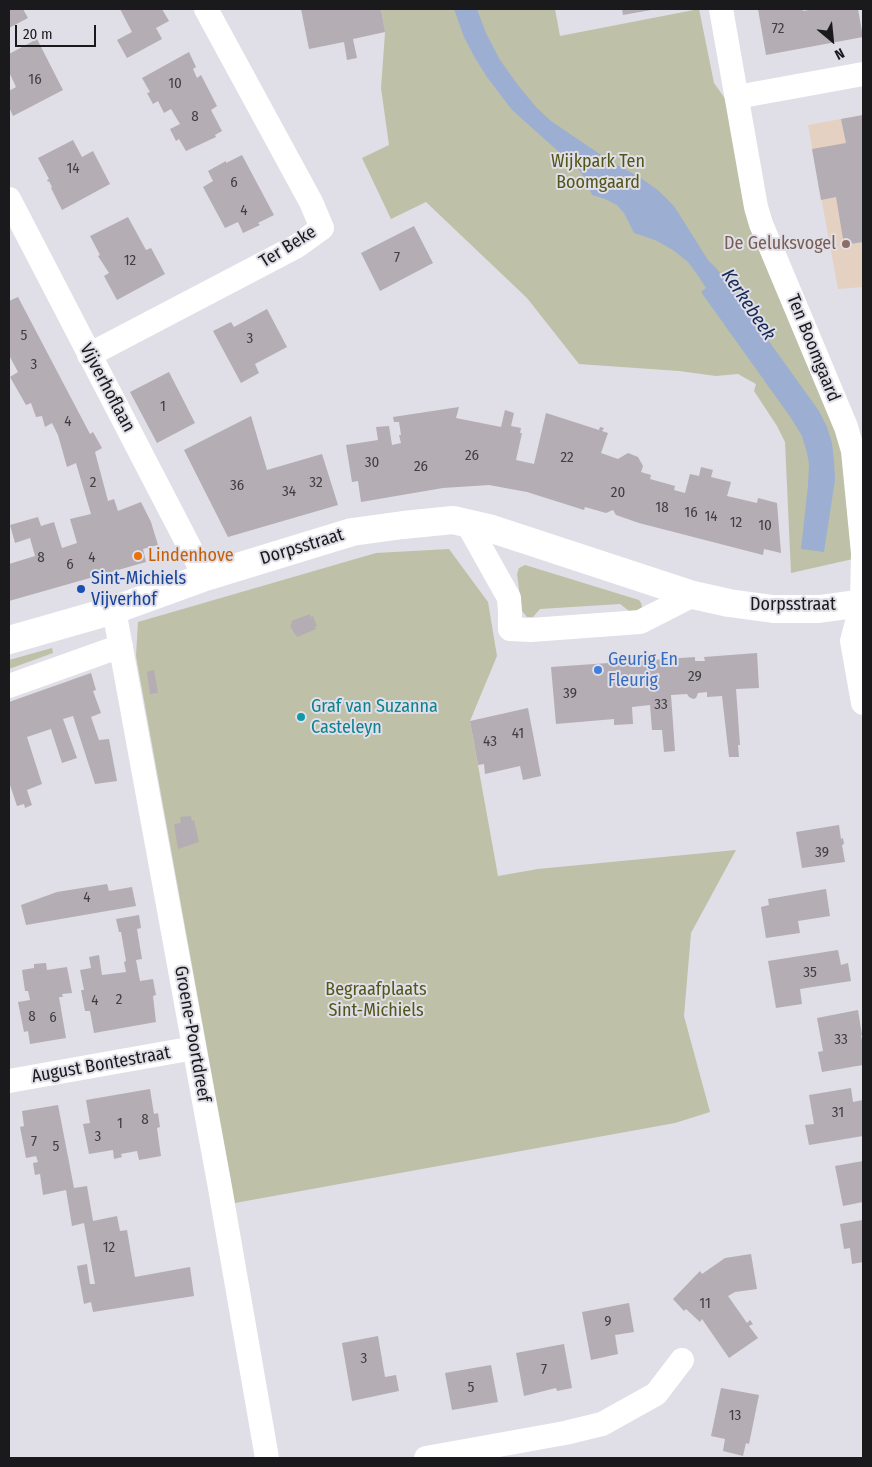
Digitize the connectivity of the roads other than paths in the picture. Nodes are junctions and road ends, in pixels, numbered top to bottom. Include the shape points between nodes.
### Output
1 (206, 9) edge
2 (720, 9) edge
3 (863, 74) edge
4 (737, 98) junction
5 (9, 199) edge
6 (89, 355) junction
7 (467, 523) junction
8 (205, 577) junction
9 (693, 595) junction
10 (863, 603) edge
11 (114, 610) junction
12 (9, 640) edge
13 (121, 646) junction
14 (9, 686) edge
15 (863, 704) edge
16 (194, 1048) junction
17 (9, 1082) edge
18 (682, 1360) dead end
19 (267, 1458) edge
20 (426, 1458) edge

1 - 6 street, Ter Beke via 312,202 322,228 297,246
2 - 4 street, Ten Boomgaard
3 - 4 street
4 - 10 street, Ten Boomgaard via 761,224 842,418 852,451 863,553
5 - 6 street, Vijverhoflaan
6 - 8 street, Vijverhoflaan
7 - 8 street, Dorpsstraat via 453,520 352,532
7 - 9 street, Dorpsstraat
7 - 9 street via 509,598 510,629 640,622
8 - 11 street, Dorpsstraat
9 - 10 street, Dorpsstraat via 773,609
10 - 15 street, Ten Boomgaard via 852,641
11 - 12 street, Dorpsstraat
11 - 13 street, Groene-Poortdreef
13 - 14 street
13 - 16 street, Groene-Poortdreef
16 - 17 street, August Bontestraat
16 - 19 street, Groene-Poortdreef
18 - 20 street via 656,1394 602,1424

